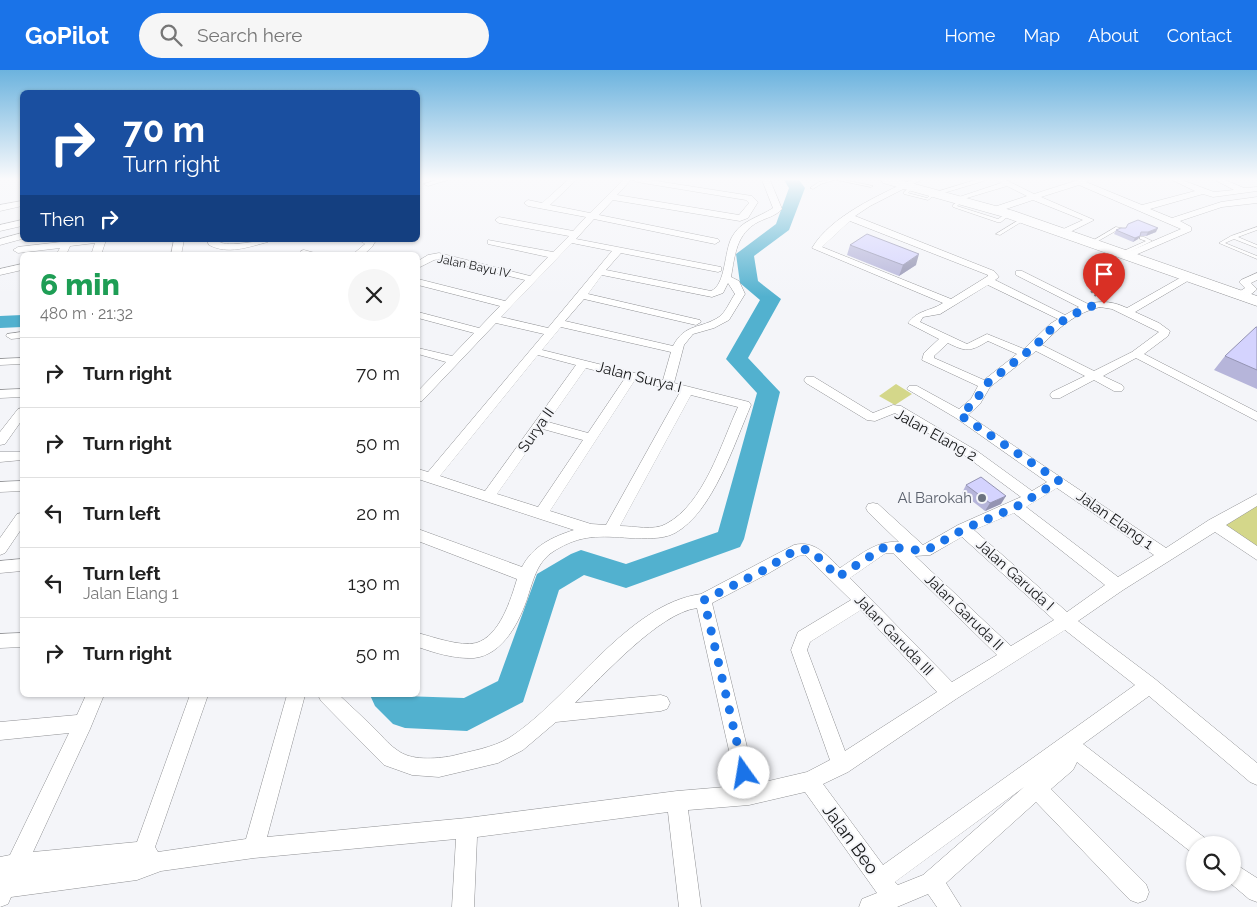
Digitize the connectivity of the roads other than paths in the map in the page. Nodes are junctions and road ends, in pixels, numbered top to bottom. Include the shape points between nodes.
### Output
1 (589, 219) edge
2 (607, 219) edge
3 (756, 219) edge
4 (847, 219) edge
5 (854, 219) edge
6 (1024, 219) joint
7 (1088, 219) edge
8 (1168, 219) edge
9 (1178, 219) edge
10 (500, 220) dead end
11 (1172, 221) junction
12 (20, 223) edge
13 (0, 228) edge
14 (1257, 228) edge
15 (1124, 229) edge
16 (1062, 233) junction
17 (998, 234) dead end
18 (20, 237) edge
19 (571, 237) junction
20 (1233, 237) junction
21 (1142, 238) edge
22 (715, 241) dead end
23 (0, 242) edge
24 (84, 242) edge
25 (212, 242) edge
26 (254, 242) edge
27 (370, 242) edge
28 (490, 242) dead end
29 (1091, 243) junction
30 (67, 244) junction
31 (34, 247) edge
32 (1257, 247) edge
33 (18, 250) dead end
34 (618, 250) junction
35 (63, 252) edge
36 (361, 252) edge
37 (554, 255) junction
38 (1124, 255) junction
39 (1257, 258) edge
40 (420, 264) edge
41 (20, 267) edge
42 (718, 269) dead end
43 (0, 272) edge
44 (600, 272) junction
45 (1019, 273) dead end
46 (1257, 276) edge
47 (1188, 277) junction
48 (726, 278) junction
49 (532, 279) junction
50 (989, 282) junction
51 (420, 283) edge
52 (581, 296) junction
53 (1252, 299) edge
54 (952, 303) junction
55 (507, 305) junction
56 (1087, 307) junction
57 (1128, 312) junction
58 (420, 316) edge
59 (494, 319) junction
60 (1065, 319) junction
61 (696, 322) dead end
62 (559, 323) junction
63 (481, 332) junction
64 (551, 332) junction
65 (10, 336) dead end
66 (20, 336) edge
67 (946, 339) junction
68 (1035, 346) junction
69 (678, 350) junction
70 (535, 351) junction
71 (420, 352) edge
72 (1026, 354) junction
73 (1136, 354) junction
74 (454, 360) junction
75 (20, 361) edge
76 (0, 362) edge
77 (583, 363) junction
78 (633, 375) junction
79 (1094, 376) junction
80 (810, 380) dead end
81 (668, 384) junction
82 (985, 385) junction
83 (1118, 388) dead end
84 (688, 389) junction
85 (913, 389) dead end
86 (0, 394) edge
87 (20, 394) edge
88 (420, 394) edge
89 (1056, 395) dead end
90 (960, 415) junction
91 (20, 416) edge
92 (1257, 417) edge
93 (541, 424) junction
94 (2, 436) edge
95 (592, 438) junction
96 (0, 456) edge
97 (20, 456) edge
98 (421, 475) edge
99 (1059, 481) junction
100 (20, 486) edge
101 (0, 487) edge
102 (489, 496) junction
103 (1032, 498) junction
104 (1257, 500) edge
105 (1016, 507) junction
106 (873, 508) dead end
107 (542, 513) junction
108 (20, 521) edge
109 (1214, 524) junction
110 (964, 529) junction
111 (591, 530) junction
112 (610, 531) junction
113 (420, 536) edge
114 (0, 548) edge
115 (897, 548) junction
116 (918, 551) junction
117 (1165, 554) junction
118 (1257, 554) edge
119 (20, 566) edge
120 (0, 567) edge
121 (525, 575) junction
122 (838, 577) junction
123 (1117, 585) junction
124 (704, 600) junction
125 (862, 601) junction
126 (1066, 621) junction
127 (20, 640) edge
128 (0, 641) edge
129 (420, 641) edge
130 (1009, 656) junction
131 (1149, 685) junction
132 (950, 693) junction
133 (94, 697) edge
134 (198, 697) edge
135 (295, 697) edge
136 (329, 697) edge
137 (661, 703) dead end
138 (552, 714) junction
139 (84, 723) junction
140 (0, 731) edge
141 (1070, 744) junction
142 (841, 765) junction
143 (1257, 775) edge
144 (809, 780) junction
145 (1036, 788) junction
146 (749, 795) junction
147 (677, 801) junction
148 (467, 828) junction
149 (1187, 836) edge
150 (254, 848) junction
151 (147, 861) junction
152 (5, 878) edge
153 (1241, 879) edge
154 (930, 883) junction
155 (886, 889) junction
156 (1257, 891) edge
157 (1138, 892) dead end
158 (462, 907) edge
159 (690, 907) edge
160 (870, 907) edge
161 (950, 907) edge

1 - 19 street
2 - 22 street
3 - 48 street via 742,228 731,244
4 - 54 street via 817,248
5 - 50 street via 991,273 994,277
6 - 16 main road
6 - 17 lane
7 - 16 street
8 - 11 street
9 - 11 street
10 - 19 street
11 - 38 street via 1188,229
12 - 13 street
14 - 20 lane
15 - 29 lane via 1118,228
16 - 29 main road
18 - 23 street
19 - 34 street
19 - 37 street
20 - 32 lane
20 - 39 lane via 1221,243
21 - 38 lane via 1150,241
24 - 30 street
25 - 26 street via 217,247 228,247
27 - 36 street
28 - 37 street
29 - 38 main road
30 - 31 street
30 - 35 street
31 - 33 street
34 - 42 street
34 - 44 street
37 - 49 street
38 - 47 main road
40 - 49 street, Jalan Bayu IV via 440,256
41 - 43 street
44 - 48 street via 712,294 720,291
44 - 52 street
45 - 56 street
46 - 53 street via 1244,282 1252,289
47 - 53 main road
47 - 57 street
48 - 69 street via 735,284 740,294 725,318 689,332
49 - 55 street
50 - 54 street
50 - 60 street
51 - 55 street
52 - 61 street
52 - 62 street
54 - 67 street via 936,312 920,315 914,322
55 - 59 street
56 - 57 street via 1104,304
56 - 60 street
57 - 73 street via 1164,331
58 - 63 street
59 - 63 street
59 - 64 street
60 - 68 street
62 - 64 street
62 - 69 street
63 - 74 street
64 - 70 street
65 - 66 street
67 - 72 street via 968,348 987,337
67 - 82 street via 928,355 928,360
68 - 72 street
68 - 79 street
69 - 81 street
70 - 77 street, Jalan Surya I
70 - 98 street
71 - 74 street
72 - 82 street
73 - 79 street
73 - 92 street
74 - 88 street
75 - 76 street
77 - 78 street, Jalan Surya I
77 - 93 street, Surya II
78 - 81 street, Jalan Surya I
78 - 95 street
79 - 83 street
79 - 89 street
80 - 103 street, Jalan Elang 2 via 872,417 897,409 972,454
81 - 84 street, Jalan Surya I
82 - 90 street via 976,401
84 - 112 street
84 - 112 street, Jalan Surya I via 743,403 746,407 707,490 695,508 670,529 653,533
85 - 90 street, Jalan Elang 1
86 - 87 street
90 - 99 street, Jalan Elang 1
91 - 94 street
93 - 95 street
93 - 102 street, Surya II
95 - 107 street
96 - 97 street
98 - 102 street
99 - 103 street
99 - 117 street, Jalan Elang 1
100 - 101 street
102 - 107 street
103 - 105 street
104 - 109 street
105 - 110 street
105 - 123 street
106 - 116 street
107 - 111 street
108 - 114 street
109 - 117 street
109 - 118 street
110 - 116 street via 925,551
110 - 126 street, Jalan Garuda I
111 - 112 street
111 - 121 street via 558,541 537,556
113 - 121 street
115 - 116 street
115 - 122 street via 883,548
115 - 130 street, Jalan Garuda II
117 - 123 street
119 - 120 street
121 - 129 street via 518,602 502,634 477,650 441,648
122 - 124 street, Jalan Garuda III via 817,556 802,549
122 - 125 street, Jalan Garuda III
123 - 126 street
124 - 138 street via 671,609 638,633
124 - 146 street
125 - 132 street, Jalan Garuda III
125 - 142 street via 804,637 799,650
126 - 130 street
126 - 131 street, Jalan Garuda I
127 - 128 street
130 - 132 street
131 - 141 street
131 - 143 street, Jalan Garuda I
132 - 142 street
133 - 139 street
134 - 151 street
135 - 150 street
136 - 138 street via 390,758 412,766 439,768 491,756 516,744
137 - 138 street
139 - 140 street
139 - 152 street
141 - 145 street via 1070,757 1066,763
141 - 149 street
141 - 155 street
142 - 144 street
144 - 146 street
144 - 155 street, Jalan Beo
145 - 154 street
145 - 157 street
146 - 147 street
147 - 148 street
147 - 159 street
148 - 150 street
148 - 158 street
150 - 151 street
151 - 152 street
153 - 156 street
154 - 155 street
154 - 161 street via 938,888
155 - 160 street

